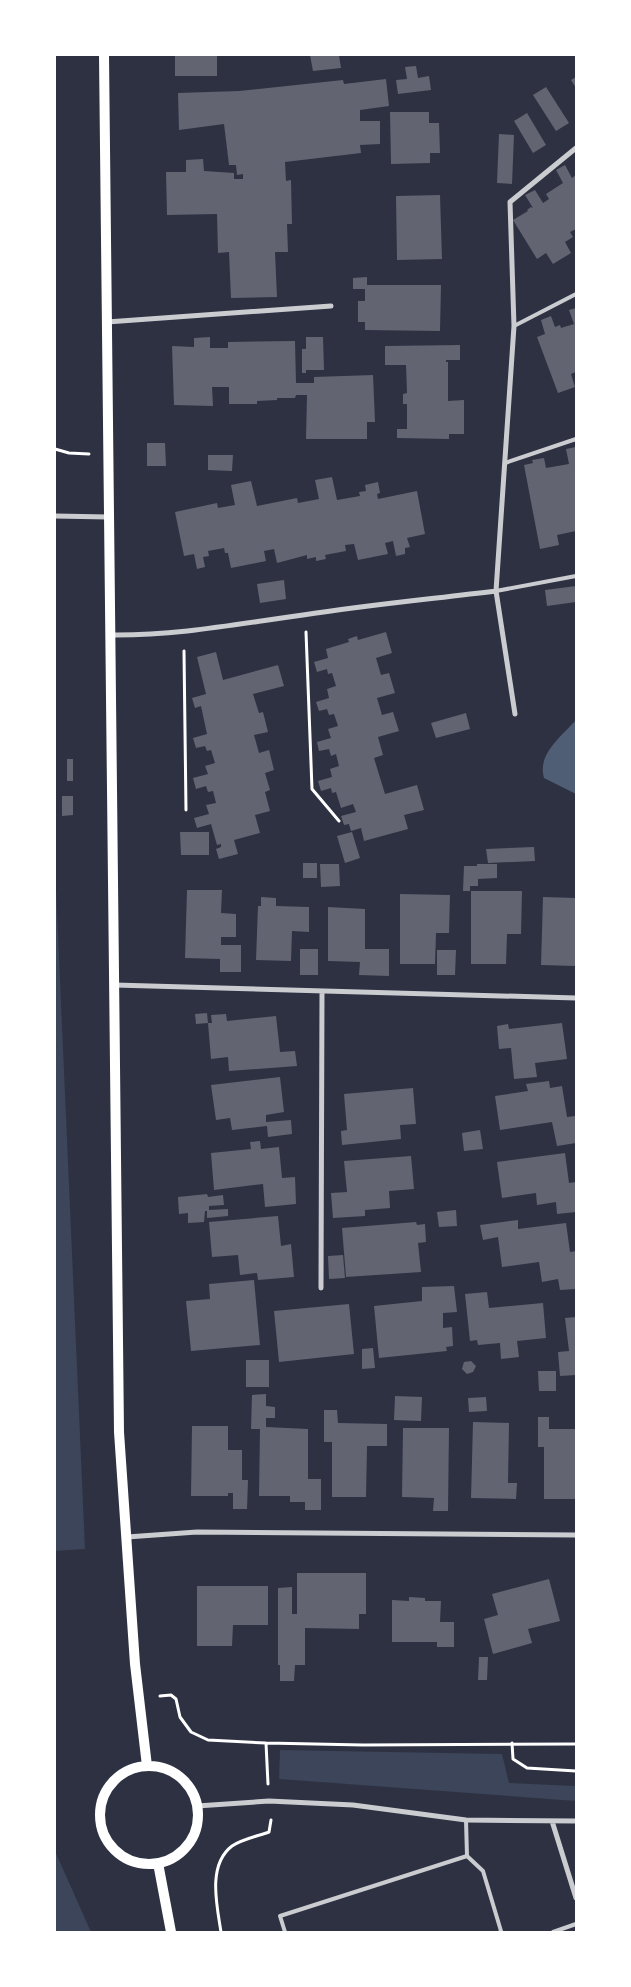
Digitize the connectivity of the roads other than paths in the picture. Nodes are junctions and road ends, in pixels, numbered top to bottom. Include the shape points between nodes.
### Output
1 (104, 55) edge
2 (576, 148) edge
3 (576, 294) edge
4 (331, 306) dead end
5 (106, 322) junction
6 (514, 326) junction
7 (576, 439) edge
8 (505, 463) junction
9 (55, 516) edge
10 (108, 518) junction
11 (576, 576) edge
12 (496, 591) junction
13 (110, 635) junction
14 (515, 714) dead end
15 (115, 985) junction
16 (322, 991) junction
17 (576, 998) edge
18 (321, 1288) dead end
19 (576, 1535) edge
20 (126, 1537) junction
21 (147, 1766) junction
22 (197, 1806) junction
23 (466, 1820) junction
24 (552, 1821) junction
25 (576, 1821) edge
26 (467, 1856) junction
27 (158, 1863) junction
28 (576, 1898) edge
29 (576, 1924) edge
30 (170, 1932) edge
31 (285, 1932) edge
32 (501, 1932) edge
33 (554, 1932) edge

1 - 5 main road
2 - 6 street via 510,202
3 - 6 lane
4 - 5 street
5 - 10 main road
6 - 8 street
7 - 8 lane
8 - 12 street
9 - 10 street
10 - 13 main road
11 - 12 lane
12 - 13 street via 183,632
12 - 14 street
13 - 15 main road
15 - 16 street
15 - 20 main road via 119,1432
16 - 17 street
16 - 18 street
19 - 20 street via 197,1532
20 - 21 main road via 138,1697
21 - 22 main road via 174,1772 193,1792
21 - 27 main road via 131,1769 112,1783 101,1804 100,1820 105,1836 127,1859 142,1864
22 - 23 street via 269,1801 353,1805
22 - 27 main road via 194,1836 173,1858
23 - 24 street
23 - 26 lane
24 - 25 street
24 - 28 street
26 - 31 lane via 280,1916
26 - 32 lane via 483,1871
27 - 30 main road
29 - 33 lane

